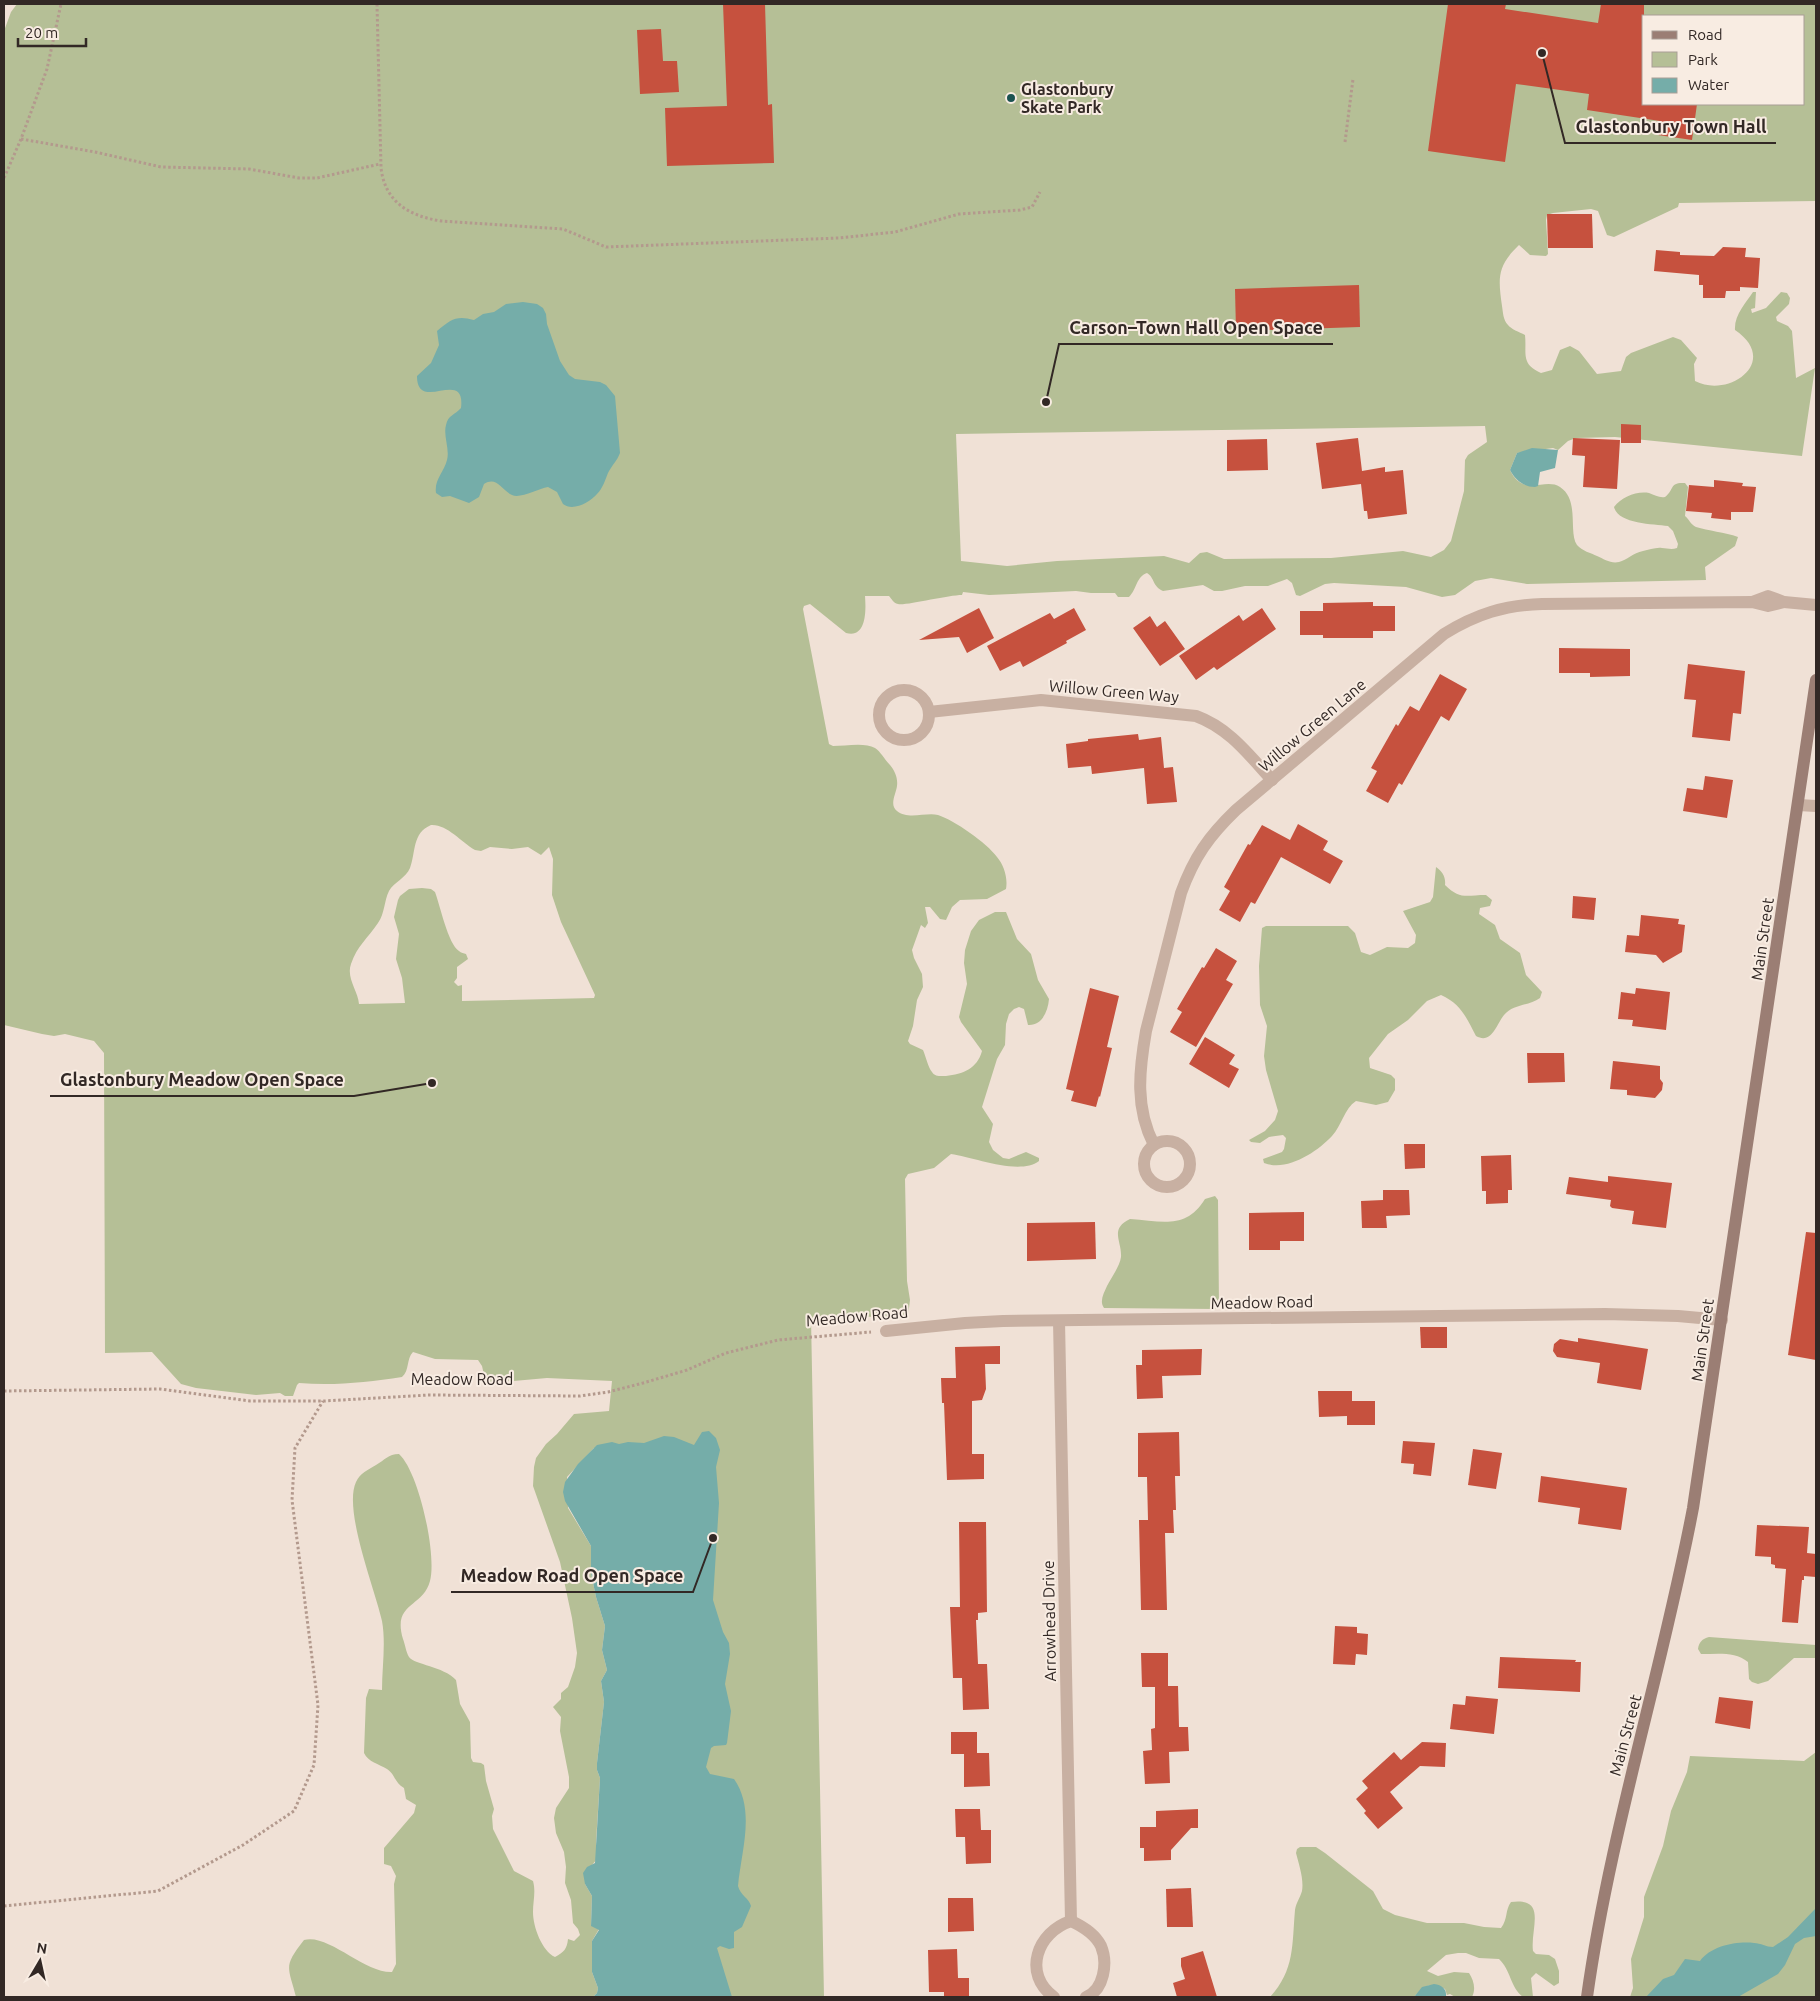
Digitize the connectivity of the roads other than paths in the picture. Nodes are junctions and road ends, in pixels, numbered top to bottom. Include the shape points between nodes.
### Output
1 (1816, 605) edge
2 (1816, 680) edge
3 (929, 712) dead end
4 (1272, 780) junction
5 (1798, 805) junction
6 (1816, 806) edge
7 (1154, 1146) dead end
8 (1722, 1320) junction
9 (1059, 1321) junction
10 (886, 1330) road end
11 (1071, 1921) junction
12 (1054, 1997) edge
13 (1086, 1997) edge
14 (1587, 1997) edge

1 - 4 street, Willow Green Lane via 1784,602 1768,606 1752,602 1520,605 1489,611 1444,634
2 - 5 main road, Main Street
3 - 4 street, Willow Green Way via 1041,700 1196,716 1209,720 1232,736
4 - 7 street, Willow Green Lane via 1208,838 1181,893 1142,1054 1140,1102
5 - 6 street
5 - 8 main road, Main Street
8 - 9 street, Meadow Road via 1605,1314
8 - 14 main road, Main Street via 1684,1556 1616,1838
9 - 10 street, Meadow Road via 965,1323
9 - 11 street, Arrowhead Drive
11 - 12 street via 1046,1936 1037,1955 1037,1975
11 - 13 street via 1095,1938 1104,1956 1102,1979 1094,1992

